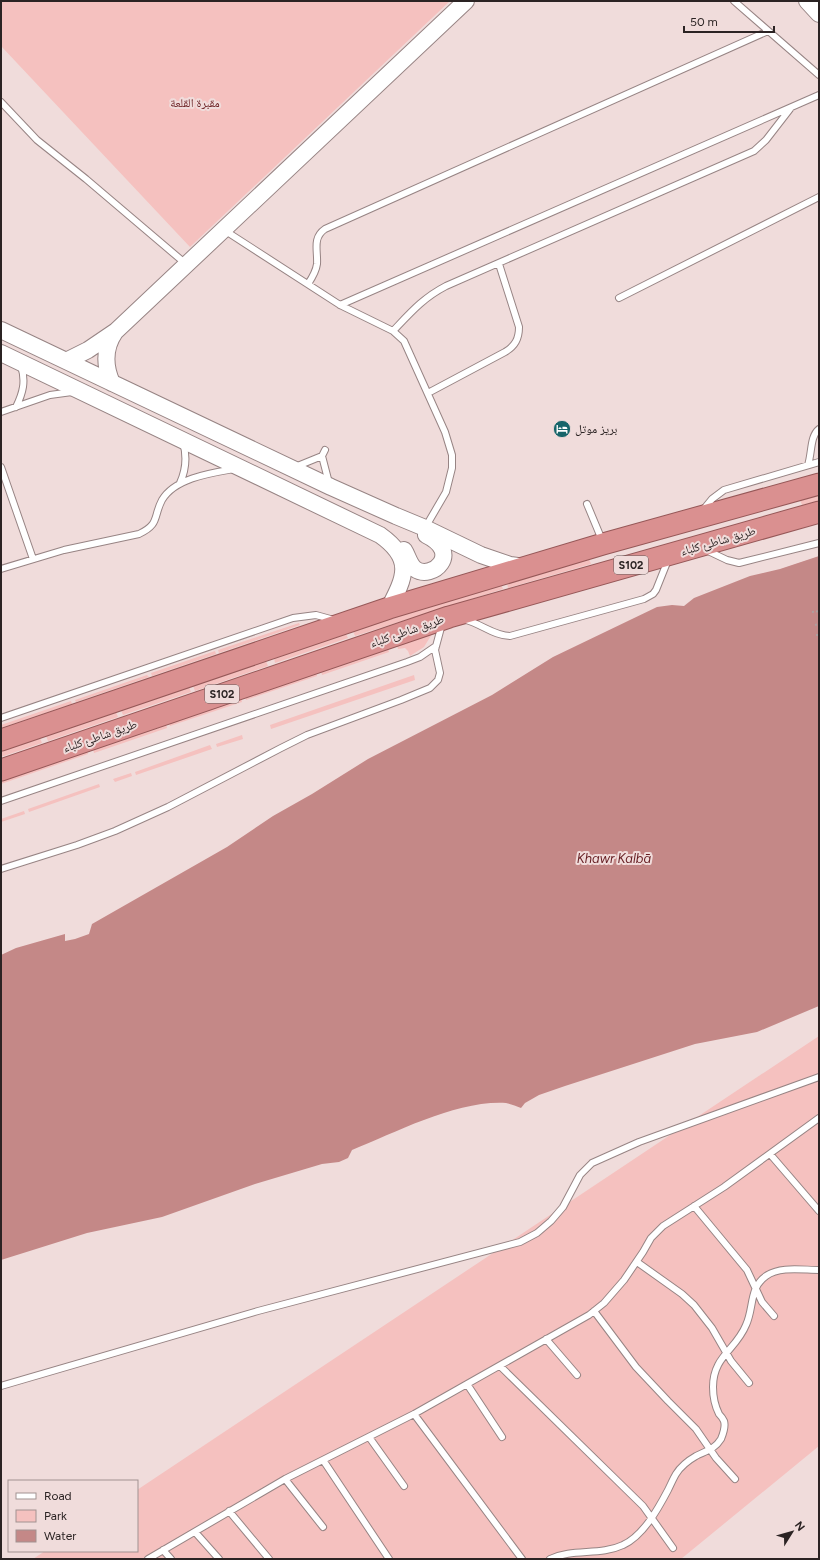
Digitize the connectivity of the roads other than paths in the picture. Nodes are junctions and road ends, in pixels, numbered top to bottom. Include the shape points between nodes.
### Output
1 (466, 1) edge
2 (734, 1) edge
3 (806, 1) edge
4 (819, 14) edge
5 (768, 31) junction
6 (819, 75) edge
7 (819, 95) edge
8 (1, 102) edge
9 (791, 108) junction
10 (819, 197) edge
11 (223, 230) junction
12 (186, 264) junction
13 (499, 264) junction
14 (308, 284) junction
15 (619, 298) dead end
16 (340, 305) junction
17 (1, 330) edge
18 (116, 331) junction
19 (393, 331) junction
20 (1, 353) edge
21 (18, 361) junction
22 (66, 361) junction
23 (112, 382) junction
24 (82, 392) junction
25 (428, 393) junction
26 (16, 407) junction
27 (1, 412) edge
28 (819, 429) edge
29 (182, 439) junction
30 (813, 444) junction
31 (325, 450) dead end
32 (819, 452) edge
33 (322, 456) junction
34 (819, 462) edge
35 (808, 465) junction
36 (1, 467) edge
37 (292, 468) junction
38 (243, 469) junction
39 (180, 483) junction
40 (819, 484) edge
41 (331, 487) junction
42 (794, 491) junction
43 (587, 504) dead end
44 (819, 512) edge
45 (396, 516) junction
46 (696, 518) junction
47 (425, 528) junction
48 (372, 530) junction
49 (819, 543) edge
50 (603, 544) junction
51 (698, 546) junction
52 (670, 554) junction
53 (33, 559) junction
54 (525, 567) junction
55 (1, 569) edge
56 (389, 608) junction
57 (446, 618) junction
58 (344, 623) junction
59 (436, 646) junction
60 (1, 718) edge
61 (1, 740) edge
62 (1, 770) edge
63 (1, 801) edge
64 (1, 869) edge
65 (819, 1077) edge
66 (819, 1118) edge
67 (770, 1154) junction
68 (694, 1206) junction
69 (819, 1211) edge
70 (637, 1262) junction
71 (819, 1270) edge
72 (756, 1288) junction
73 (594, 1311) junction
74 (774, 1316) dead end
75 (546, 1340) junction
76 (726, 1352) junction
77 (500, 1366) junction
78 (578, 1375) dead end
79 (749, 1383) dead end
80 (468, 1384) junction
81 (1, 1386) edge
82 (414, 1414) junction
83 (502, 1436) dead end
84 (370, 1438) junction
85 (710, 1450) junction
86 (323, 1460) junction
87 (285, 1479) junction
88 (735, 1479) dead end
89 (404, 1486) dead end
90 (229, 1511) junction
91 (652, 1516) junction
92 (323, 1527) dead end
93 (195, 1532) junction
94 (674, 1548) dead end
95 (163, 1550) junction
96 (148, 1559) edge
97 (171, 1559) edge
98 (219, 1559) edge
99 (269, 1559) edge
100 (389, 1559) edge
101 (522, 1559) edge
102 (550, 1559) edge

1 - 11 street
2 - 5 lane
3 - 4 street
5 - 6 lane
5 - 14 lane via 325,229 317,238 316,269
7 - 9 lane
8 - 12 lane via 37,140
9 - 13 lane via 766,140 746,156
9 - 16 lane
10 - 15 lane
11 - 12 street
11 - 14 lane
12 - 18 street
13 - 19 lane via 432,294
13 - 25 lane via 519,327 517,342 512,348
14 - 16 lane
16 - 19 lane
17 - 22 street
18 - 22 street
18 - 23 street via 109,342 106,356 107,370
19 - 25 lane via 408,348
20 - 21 street
21 - 24 street
21 - 26 lane via 23,372 24,385
22 - 23 street
23 - 37 street
24 - 26 lane via 50,395
24 - 29 street
25 - 47 lane via 449,443 452,468 446,492
26 - 27 lane
28 - 30 lane via 814,434
29 - 38 street
29 - 39 lane via 186,461
30 - 32 lane
30 - 35 lane
31 - 33 lane
33 - 37 lane
33 - 41 lane
34 - 35 lane
35 - 46 lane via 724,490 712,499
36 - 53 lane
37 - 41 street
38 - 39 lane via 224,471
38 - 48 street
39 - 53 lane via 166,495 154,523 143,532
40 - 42 highway, S102
41 - 45 street
42 - 46 highway, S102
42 - 51 highway via 792,500 782,509 730,525
43 - 50 lane
44 - 51 highway, طريق شاطئ كلباء / S102
45 - 47 street
45 - 48 street via 441,546 442,560 436,568 428,572 418,571 411,565 404,549 395,539
46 - 50 highway, S102
47 - 54 street via 481,555
48 - 56 street via 394,546 404,569 401,585
49 - 51 lane via 739,563
50 - 54 highway, S102
51 - 52 highway, طريق شاطئ كلباء / S102
52 - 57 highway, طريق شاطئ كلباء / S102
52 - 57 lane via 656,590 649,597 524,633 505,636 473,621
53 - 55 lane
54 - 56 highway, S102
56 - 58 highway, S102
57 - 59 lane
57 - 62 highway, طريق شاطئ كلباء / S102
58 - 60 lane via 316,615 293,618
58 - 61 highway, S102
59 - 63 lane via 407,662
59 - 64 lane via 435,654 440,673 438,680 430,688 307,735 174,804 115,831
65 - 81 lane via 639,1142 592,1163 580,1175 563,1207 551,1221 520,1242 258,1311
66 - 67 lane
67 - 68 lane
67 - 69 lane
68 - 70 lane via 656,1231
68 - 72 lane via 747,1270
70 - 73 lane via 614,1292
70 - 76 lane via 694,1305
71 - 72 lane via 778,1270 766,1276
72 - 74 lane via 762,1302
72 - 76 lane via 746,1326
73 - 75 lane
73 - 85 lane via 636,1367 696,1429
75 - 77 lane
75 - 78 lane
76 - 79 lane
76 - 85 lane via 719,1362 713,1386 715,1404 724,1421 724,1427 721,1438
77 - 80 lane
77 - 91 lane
80 - 82 lane
80 - 83 lane
82 - 84 lane
82 - 101 lane
84 - 86 lane
84 - 89 lane
85 - 88 lane
85 - 91 lane via 697,1455 681,1467
86 - 87 lane
86 - 100 lane
87 - 90 lane
87 - 92 lane
90 - 93 lane
90 - 99 lane
91 - 94 lane
91 - 102 lane via 637,1537 622,1546 608,1550 564,1554
93 - 95 lane
93 - 98 lane
95 - 96 lane
95 - 97 lane

